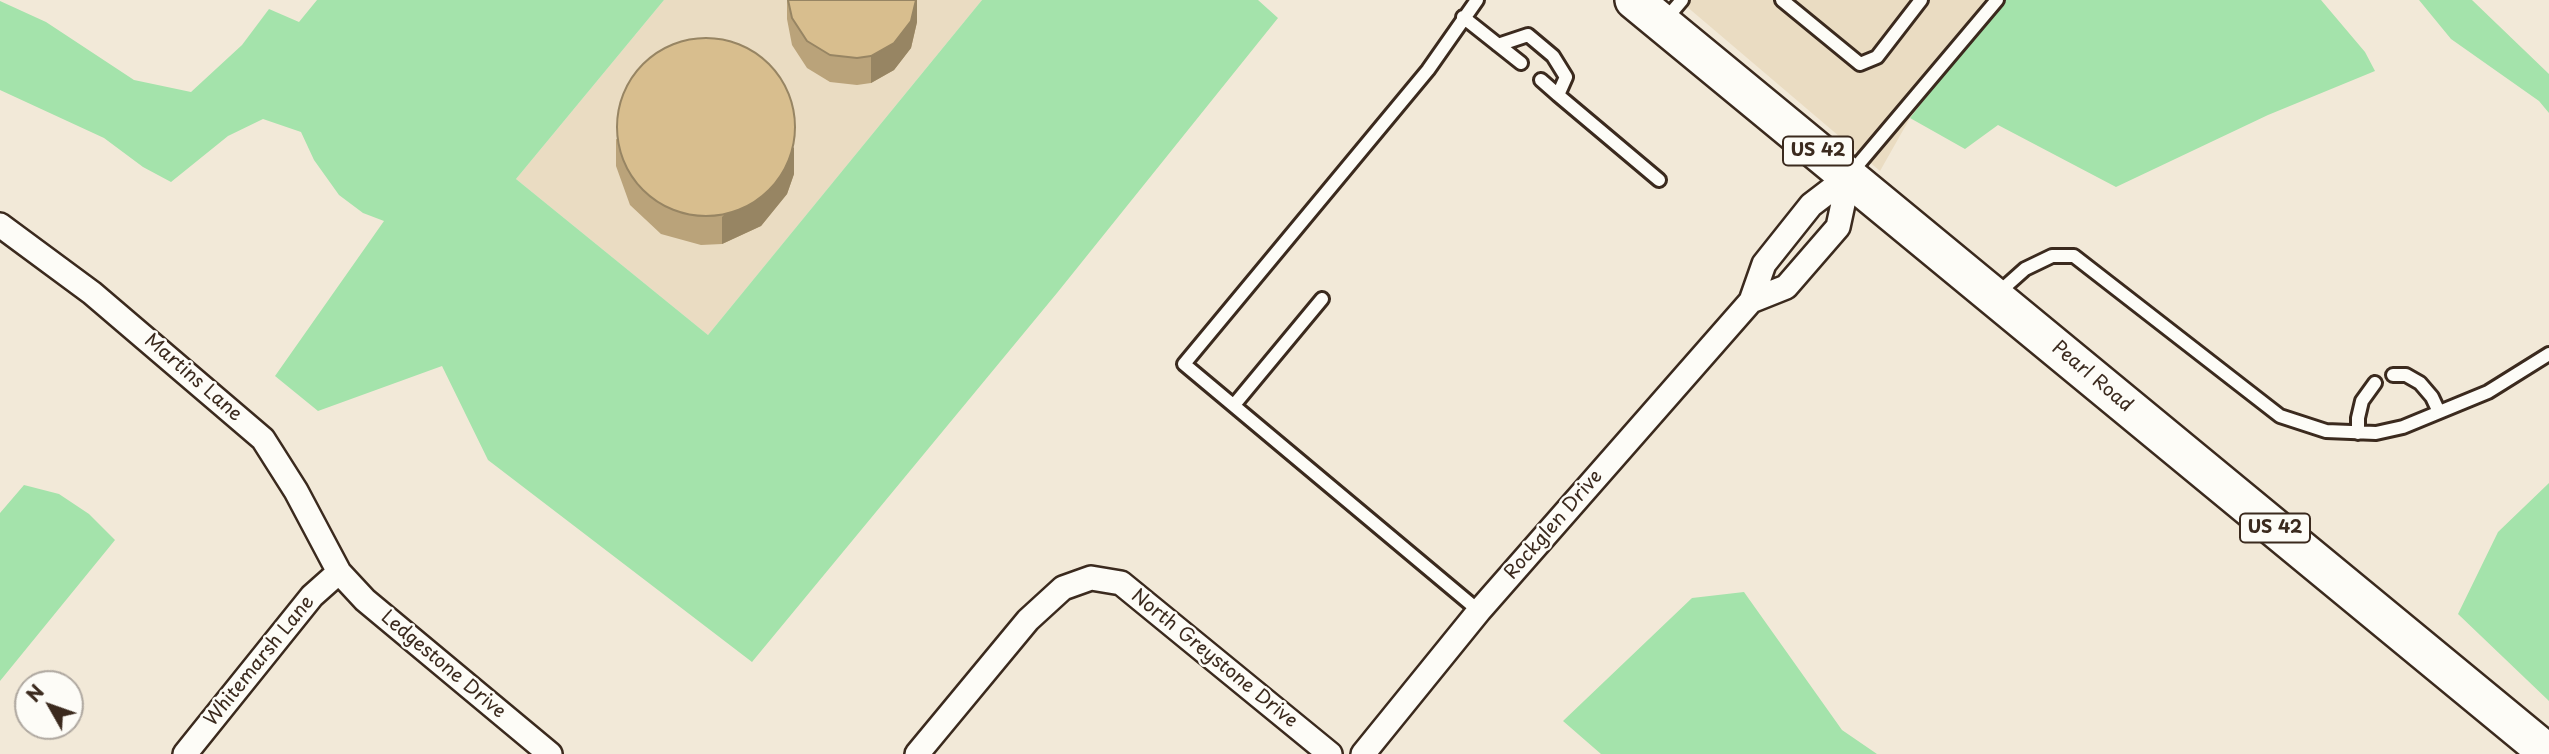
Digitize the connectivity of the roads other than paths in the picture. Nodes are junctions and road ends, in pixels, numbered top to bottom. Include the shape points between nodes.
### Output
1 (1477, 0) edge
2 (1634, 0) edge
3 (1782, 0) edge
4 (1921, 0) edge
5 (1997, 0) edge
6 (1672, 12) edge
7 (1463, 17) junction
8 (1498, 45) junction
9 (1521, 63) dead end
10 (1541, 80) dead end
11 (1558, 95) junction
12 (1849, 176) junction
13 (1659, 180) dead end
14 (0, 225) edge
15 (1995, 296) junction
16 (1322, 299) dead end
17 (1751, 301) junction
18 (2549, 354) edge
19 (2393, 375) dead end
20 (2375, 383) dead end
21 (1234, 405) junction
22 (2439, 412) junction
23 (2358, 433) junction
24 (339, 572) junction
25 (1479, 611) junction
26 (185, 754) edge
27 (550, 754) edge
28 (917, 754) edge
29 (1331, 754) edge
30 (1363, 754) edge
31 (2549, 754) edge

1 - 7 lane
2 - 6 main road, Pearl Road / US 42
3 - 4 lane via 1860,64 1877,57
5 - 12 lane
6 - 12 main road, Pearl Road / US 42
7 - 8 lane
7 - 21 lane via 1428,70 1184,364
8 - 9 lane
8 - 11 lane via 1528,35 1553,56 1566,76
10 - 11 lane
11 - 13 lane
12 - 15 main road, Pearl Road / US 42
12 - 17 street, Rockglen Drive via 1811,205 1764,264
12 - 17 street, Rockglen Drive via 1838,228 1786,287
14 - 24 street, Martins Lane via 92,293 263,439
15 - 23 lane via 2025,269 2052,256 2074,256 2280,416 2326,432
15 - 31 main road, Pearl Road / US 42
16 - 21 lane
17 - 25 street, Rockglen Drive
18 - 22 lane via 2488,392
19 - 22 lane via 2406,375 2420,383
20 - 23 lane via 2362,401
21 - 25 lane
22 - 23 lane via 2403,427
24 - 26 street, Whitemarsh Lane via 312,596
24 - 27 street, Ledgestone Drive via 365,600
25 - 30 street, Rockglen Drive
28 - 29 street, North Greystone Drive via 1028,620 1063,588 1091,578 1121,583

